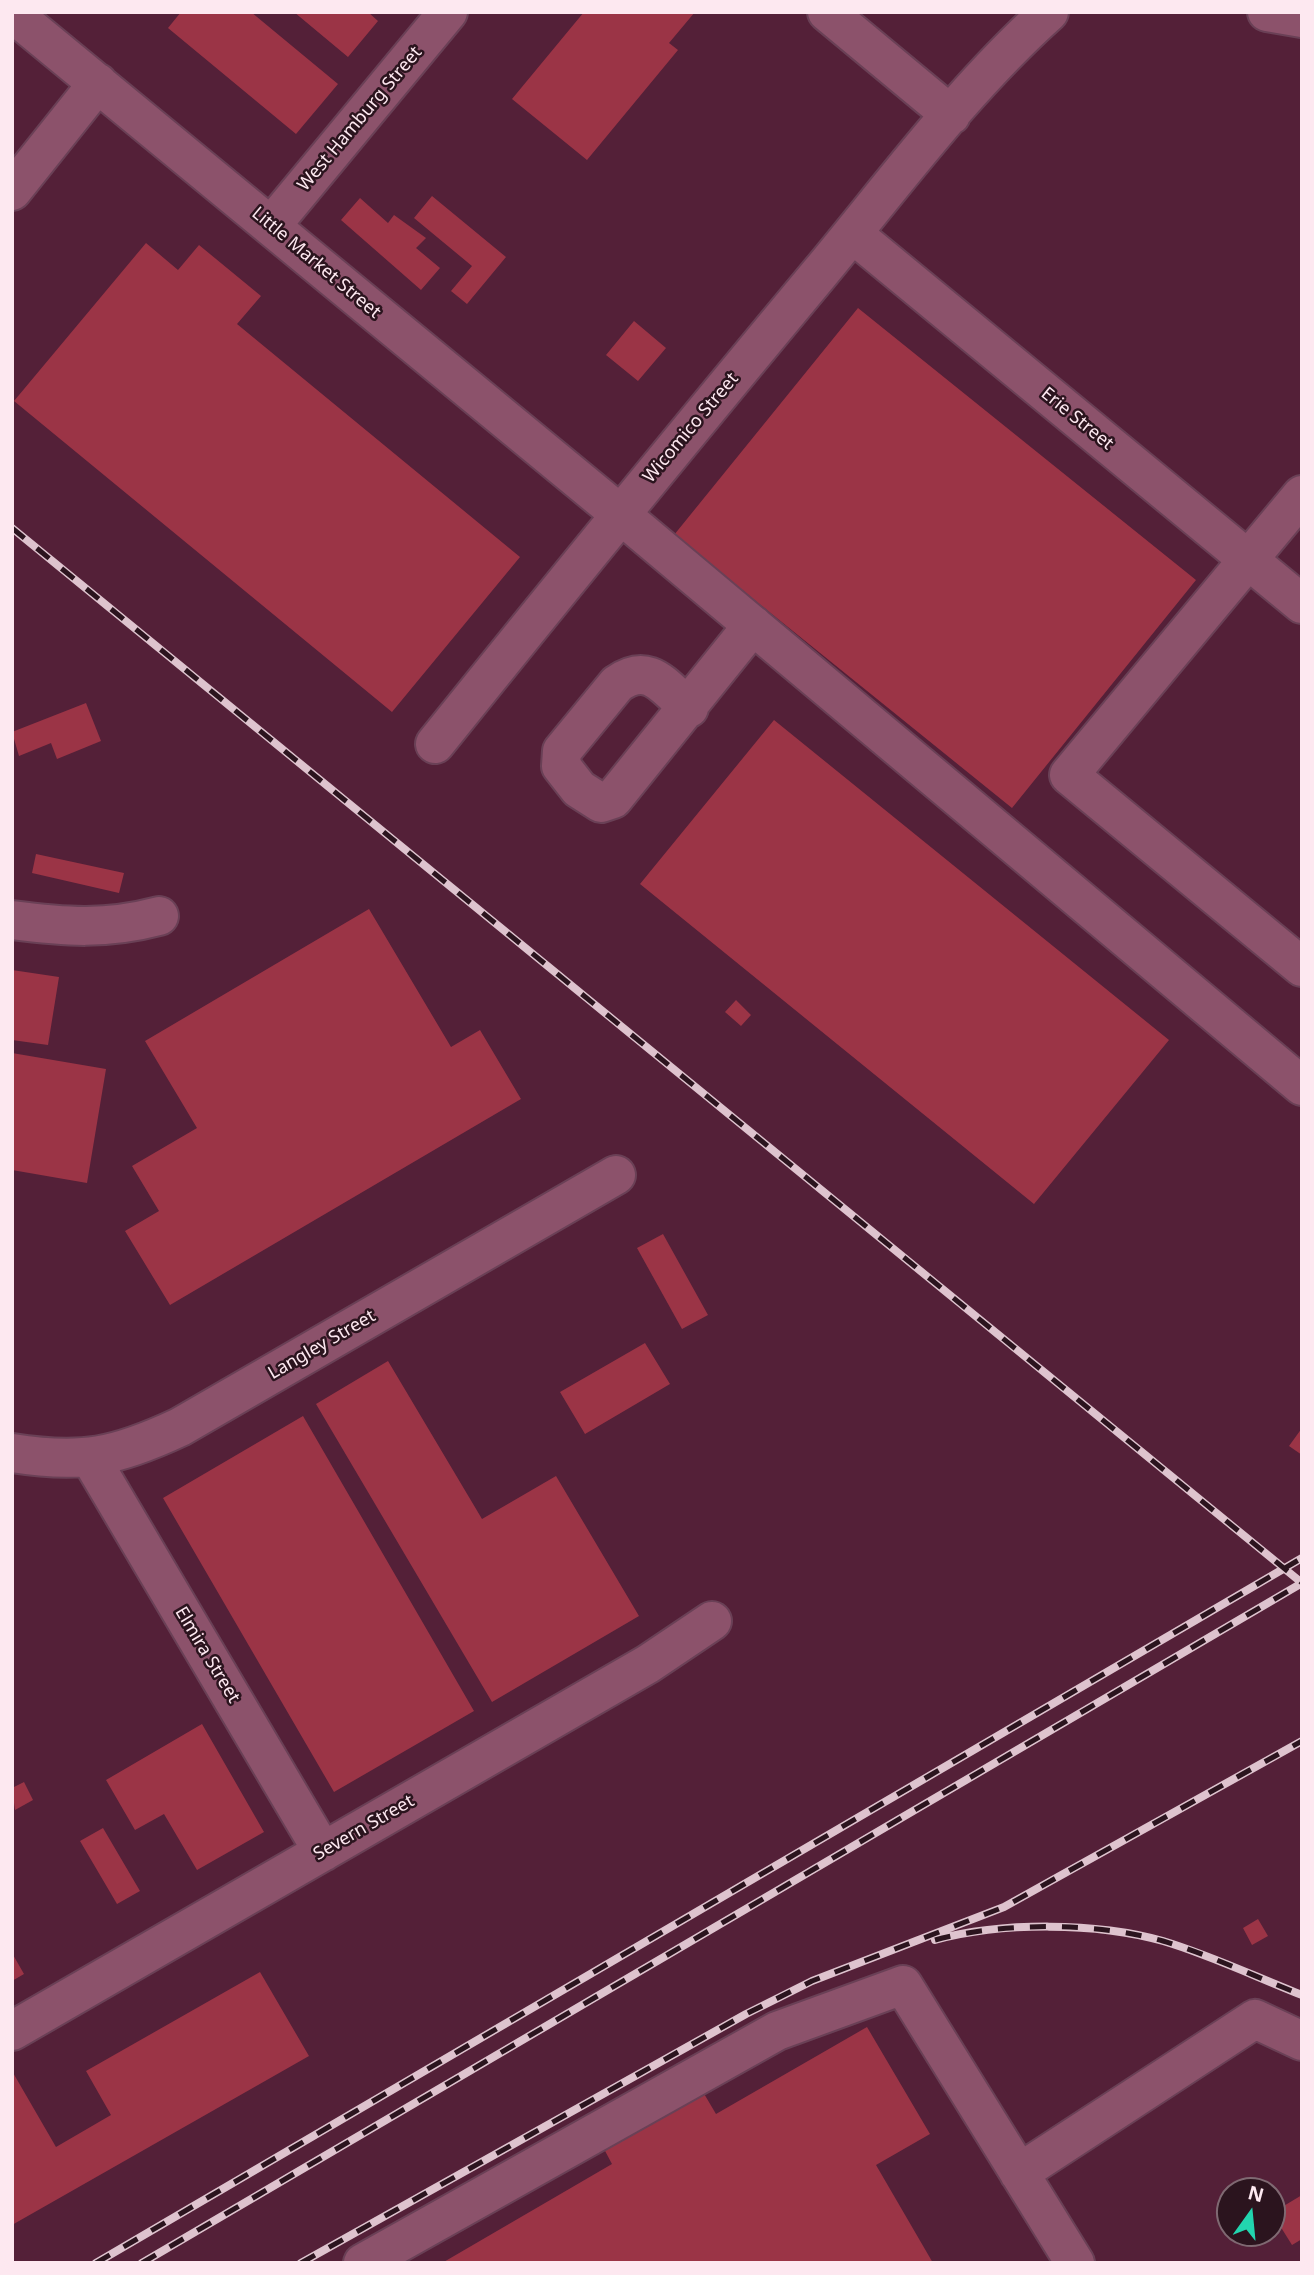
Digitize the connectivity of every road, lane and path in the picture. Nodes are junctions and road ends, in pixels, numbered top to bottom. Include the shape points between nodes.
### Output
1 (448, 12) edge
2 (827, 12) edge
3 (1049, 12) edge
4 (1268, 12) edge
5 (12, 13) edge
6 (1302, 18) edge
7 (98, 83) junction
8 (951, 115) junction
9 (12, 191) edge
10 (271, 226) junction
11 (852, 234) junction
12 (1302, 495) edge
13 (620, 514) junction
14 (1248, 560) junction
15 (1302, 604) edge
16 (753, 625) junction
17 (688, 708) dead end
18 (435, 744) dead end
19 (159, 916) dead end
20 (12, 920) edge
21 (1302, 967) edge
22 (1302, 1086) edge
23 (616, 1175) dead end
24 (12, 1453) edge
25 (91, 1459) junction
26 (712, 1621) dead end
27 (323, 1852) junction
28 (12, 2031) edge
29 (1302, 2041) edge
30 (1019, 2173) junction
31 (363, 2263) edge
32 (1075, 2263) edge

1 - 10 street, West Hamburg Street
2 - 8 street
3 - 8 street, Wicomico Street via 1012,45
4 - 6 street
5 - 7 street, Little Market Street
7 - 9 street
7 - 10 street, Little Market Street
8 - 11 street, Wicomico Street
10 - 13 street, Little Market Street
11 - 13 street, Wicomico Street
11 - 14 street, Erie Street
12 - 14 street
13 - 16 street, Little Market Street
13 - 18 street, Wicomico Street
14 - 15 street, Erie Street
14 - 21 street via 1069,775
16 - 17 street
16 - 22 street, Little Market Street
19 - 20 street via 107,927
23 - 25 street, Langley Street via 180,1427 135,1448
24 - 25 street, Langley Street
25 - 27 street, Elmira Street
26 - 27 street, Severn Street via 648,1664
27 - 28 street, Severn Street
29 - 30 street via 1255,2020
30 - 31 street via 902,1985 777,2031
30 - 32 street

